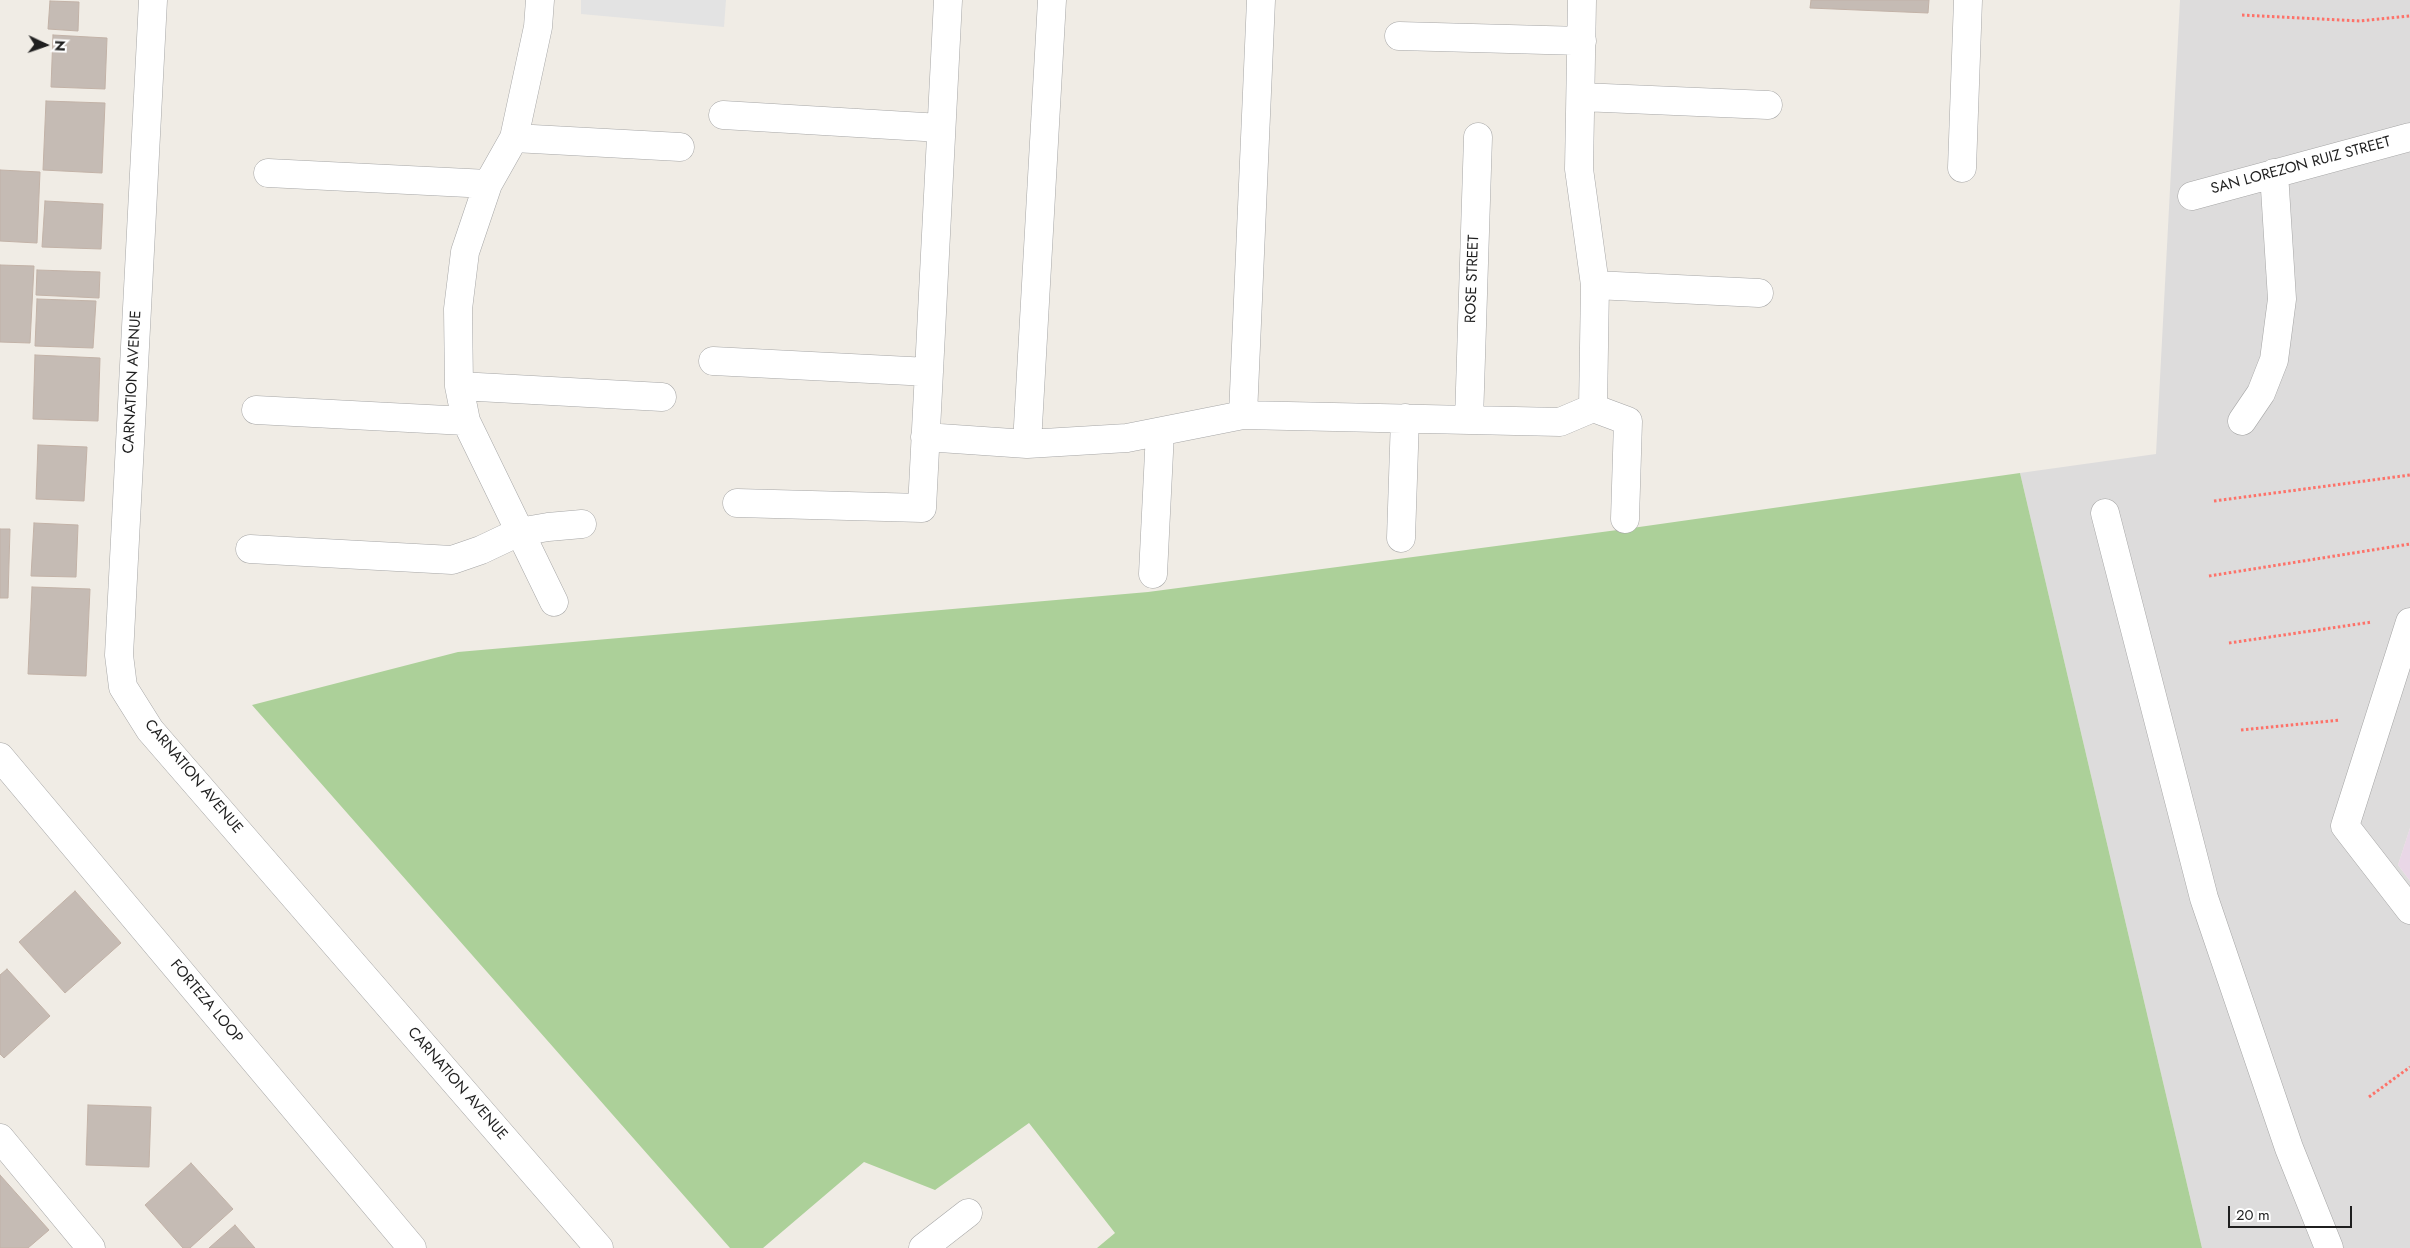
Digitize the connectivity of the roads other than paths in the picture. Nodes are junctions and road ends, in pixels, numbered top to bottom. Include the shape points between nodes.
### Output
1 (153, 0) edge
2 (540, 0) edge
3 (948, 0) edge
4 (1052, 0) edge
5 (1261, 0) edge
6 (1582, 0) edge
7 (1968, 0) edge
8 (1399, 36) dead end
9 (1582, 41) junction
10 (1581, 97) junction
11 (1768, 105) dead end
12 (723, 115) dead end
13 (942, 128) junction
14 (2410, 136) edge
15 (514, 138) junction
16 (1478, 138) dead end
17 (680, 147) dead end
18 (1962, 168) dead end
19 (268, 173) dead end
20 (2274, 173) junction
21 (488, 184) junction
22 (2192, 196) dead end
23 (1595, 285) junction
24 (1759, 293) dead end
25 (713, 361) dead end
26 (929, 372) junction
27 (459, 386) junction
28 (662, 398) dead end
29 (1593, 408) junction
30 (256, 410) dead end
31 (1243, 415) junction
32 (1405, 418) junction
33 (1469, 420) junction
34 (466, 421) junction
35 (2242, 422) dead end
36 (1160, 432) junction
37 (925, 437) junction
38 (1027, 444) junction
39 (736, 503) dead end
40 (2105, 512) dead end
41 (1625, 519) dead end
42 (582, 524) dead end
43 (519, 532) junction
44 (1401, 538) dead end
45 (250, 549) dead end
46 (1153, 574) dead end
47 (554, 602) dead end
48 (2410, 622) edge
49 (0, 757) edge
50 (2410, 910) edge
51 (0, 1138) edge
52 (968, 1213) dead end
53 (91, 1248) edge
54 (412, 1248) edge
55 (599, 1248) edge
56 (923, 1248) edge
57 (2329, 1248) edge

1 - 55 street, CARNATION AVENUE via 119,655 123,687 150,730
2 - 15 street via 538,27
3 - 13 street
4 - 38 street
5 - 31 street
6 - 9 street
7 - 18 street
8 - 9 street
9 - 10 street
10 - 11 street
10 - 23 street via 1579,169
12 - 13 street
13 - 26 street
14 - 20 street, SAN LOREZON RUIZ STREET
15 - 17 street
15 - 21 street
16 - 33 street, ROSE STREET
19 - 21 street
20 - 22 street, SAN LOREZON RUIZ STREET
20 - 35 street via 2282,299 2274,360 2261,393
21 - 27 street via 465,252 458,309
23 - 24 street
23 - 29 street
25 - 26 street
26 - 37 street
27 - 28 street
27 - 34 street
29 - 33 street via 1560,422
29 - 41 street via 1628,421
30 - 34 street
31 - 32 street
31 - 36 street
32 - 33 street
32 - 44 street
34 - 43 street
36 - 38 street via 1127,438
36 - 46 street
37 - 38 street
37 - 39 street via 922,508
40 - 57 street via 2204,898 2289,1148
42 - 43 street
43 - 45 street via 452,560
43 - 47 street
48 - 50 street via 2345,826
49 - 54 street, FORTEZA LOOP
51 - 53 street
52 - 56 street

